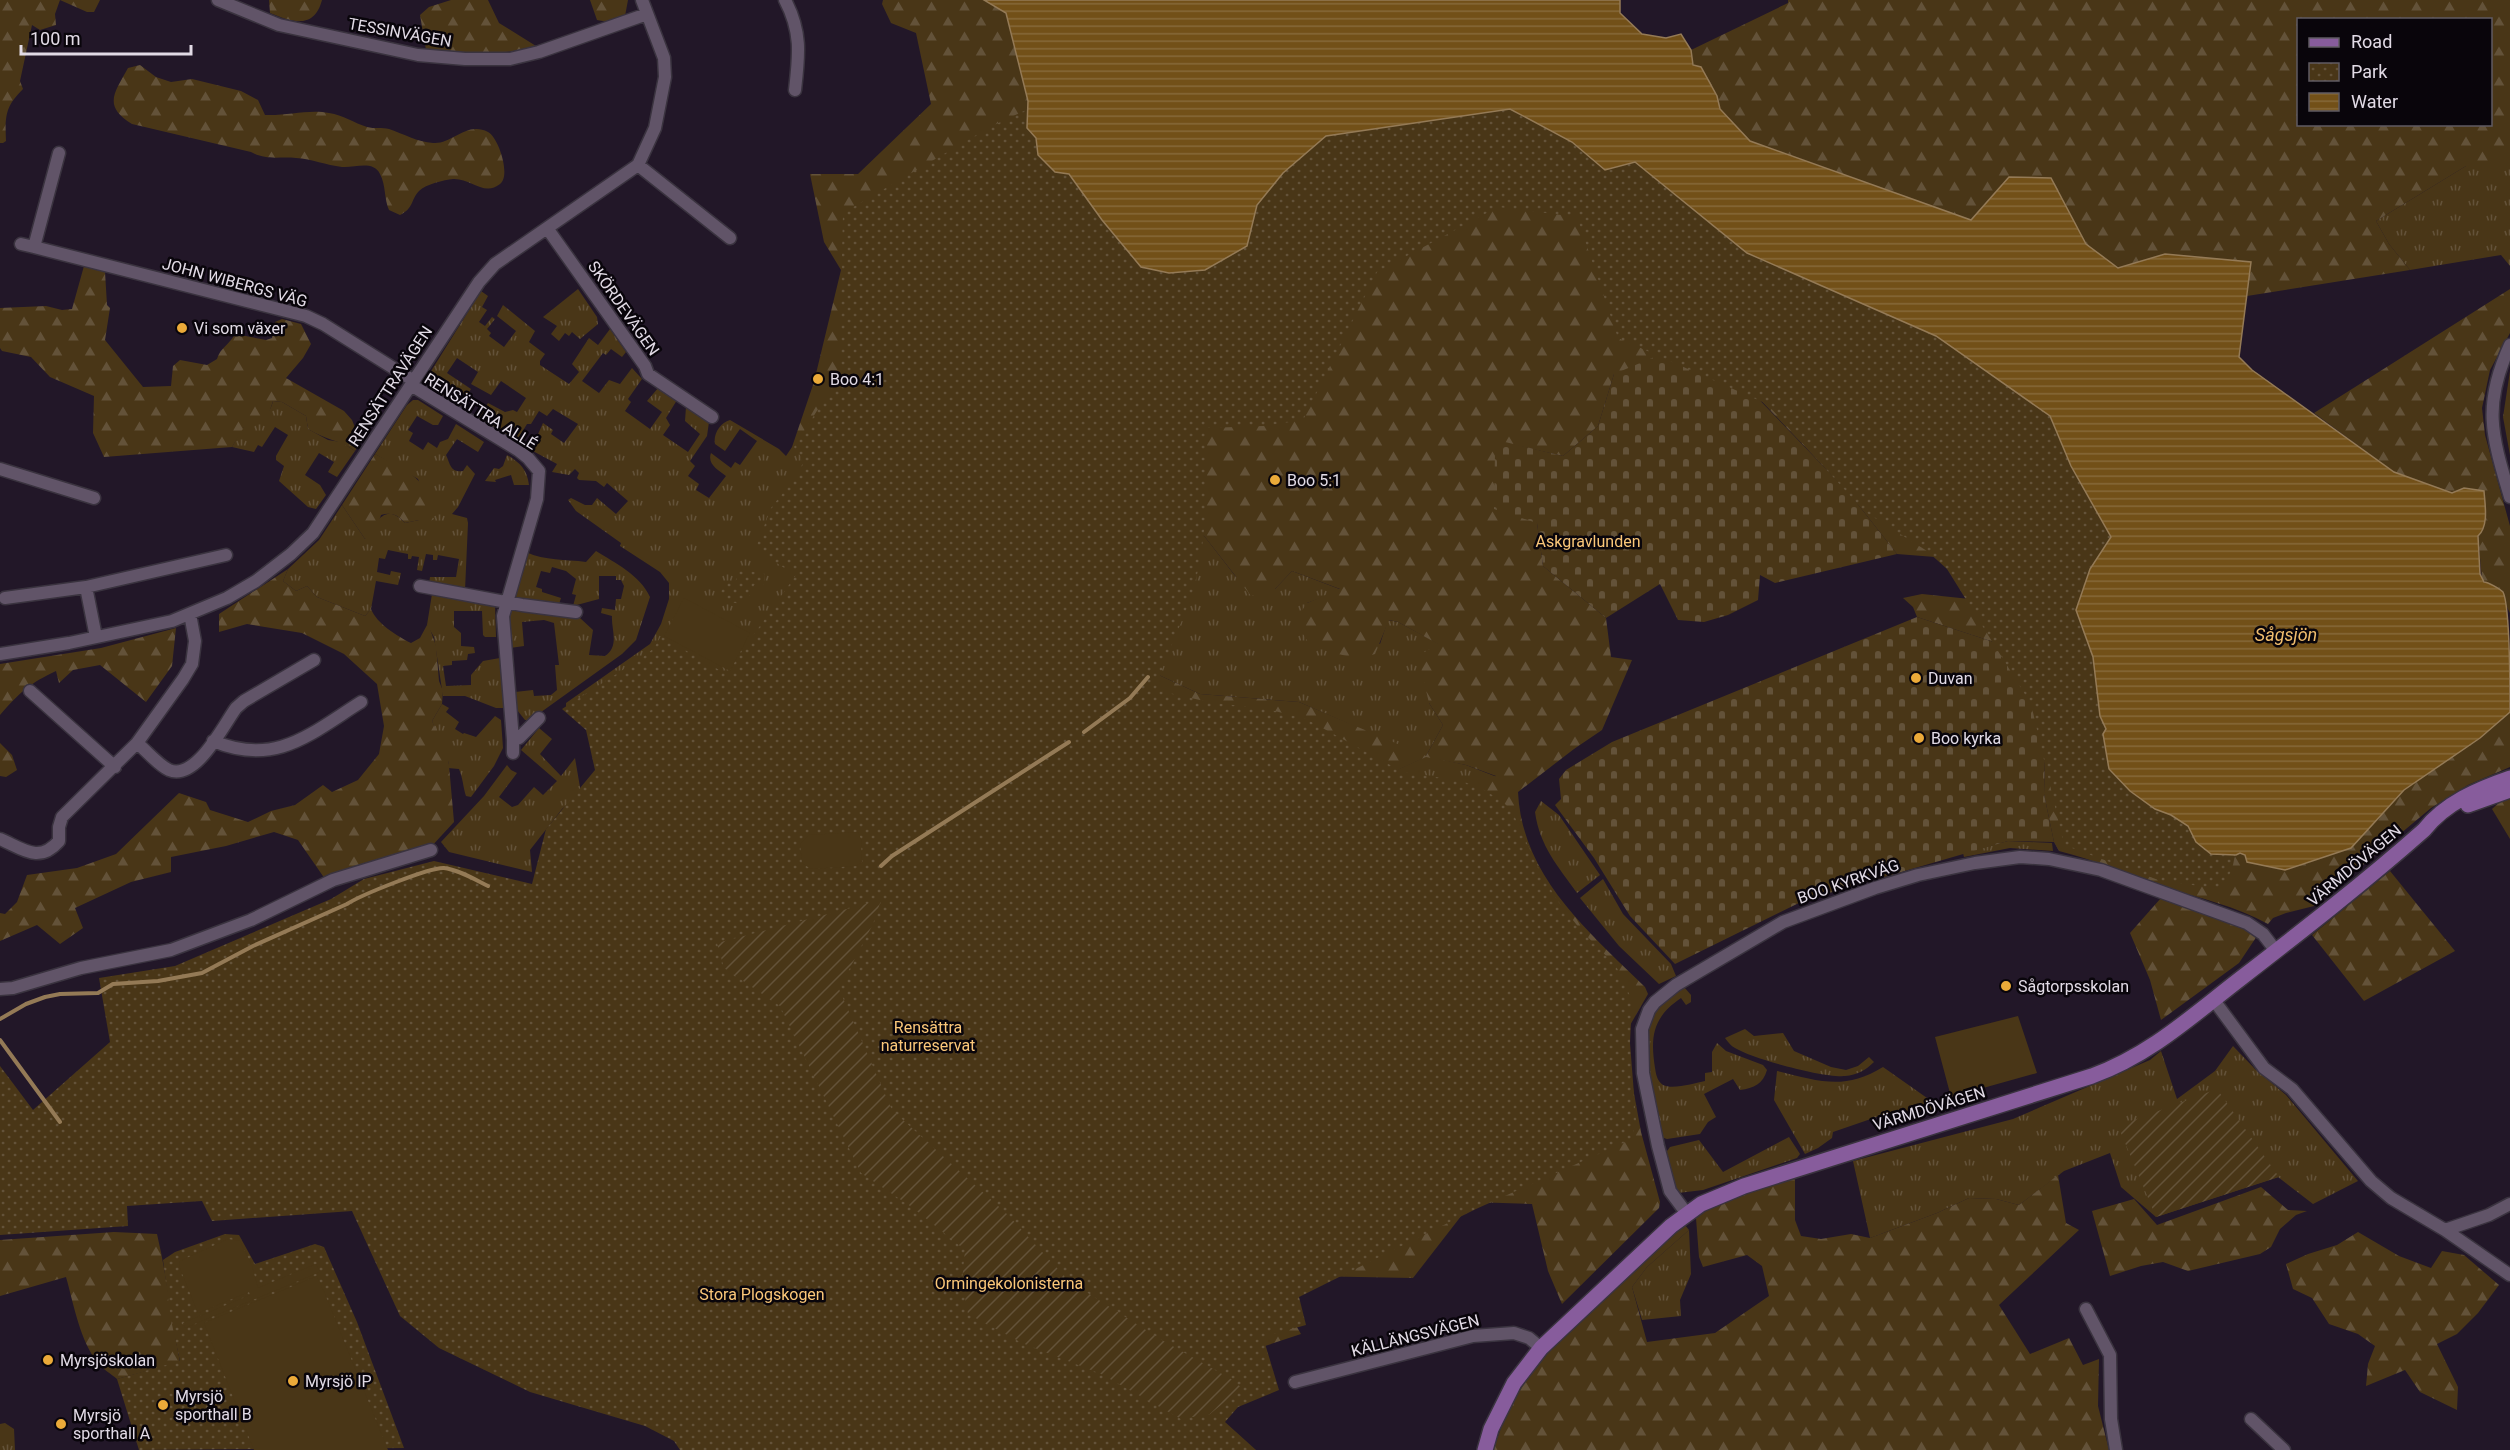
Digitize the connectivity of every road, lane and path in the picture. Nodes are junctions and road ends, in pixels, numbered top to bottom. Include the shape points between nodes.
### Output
1 (218, 0) edge
2 (642, 0) edge
3 (785, 0) edge
4 (647, 14) junction
5 (795, 90) dead end
6 (59, 153) dead end
7 (638, 165) junction
8 (547, 228) junction
9 (730, 238) dead end
10 (21, 244) dead end
11 (34, 247) junction
12 (2510, 345) edge
13 (412, 383) junction
14 (712, 417) dead end
15 (0, 470) edge
16 (2510, 497) edge
17 (94, 498) dead end
18 (226, 555) dead end
19 (420, 586) dead end
20 (86, 587) junction
21 (5, 598) dead end
22 (507, 602) junction
23 (576, 612) dead end
24 (190, 614) junction
25 (96, 638) junction
26 (0, 654) edge
27 (314, 660) dead end
28 (30, 691) dead end
29 (361, 702) dead end
30 (539, 718) dead end
31 (513, 740) junction
32 (213, 741) junction
33 (137, 743) junction
34 (513, 753) dead end
35 (115, 767) junction
36 (2510, 778) edge
37 (2510, 790) edge
38 (2424, 830) junction
39 (0, 839) edge
40 (431, 850) dead end
41 (2276, 951) junction
42 (0, 989) edge
43 (2213, 999) junction
44 (2510, 1204) edge
45 (1687, 1214) junction
46 (2445, 1230) junction
47 (2510, 1275) edge
48 (2086, 1309) dead end
49 (1541, 1347) junction
50 (1295, 1382) dead end
51 (2251, 1419) dead end
52 (1485, 1450) edge
53 (2116, 1450) edge
54 (2284, 1450) edge

1 - 4 street, TESSINVÄGEN via 279,25 418,55 465,59 510,59 539,52
2 - 4 street
3 - 5 street via 798,32
4 - 7 street via 664,58 665,76 655,128
6 - 11 street
7 - 8 street, RENSÄTTRAVÄGEN
7 - 9 street
8 - 13 street, RENSÄTTRAVÄGEN via 495,264 479,282
8 - 14 street, SKÖRDEVÄGEN via 648,374
10 - 11 street, JOHN WIBERGS VÄG
11 - 13 street, JOHN WIBERGS VÄG via 303,316 323,324
12 - 16 street via 2498,372 2492,409 2496,446
13 - 22 street, RENSÄTTRA ALLÉ via 518,450 539,471 537,499
13 - 24 street, RENSÄTTRAVÄGEN via 303,544 256,581
15 - 17 street
18 - 20 street
19 - 22 street
20 - 21 street
20 - 25 street
22 - 23 street
22 - 31 street, RENSÄTTRA ALLÉ via 504,642
24 - 25 street, RENSÄTTRAVÄGEN
24 - 33 street via 195,640 192,664
25 - 26 street, RENSÄTTRAVÄGEN
27 - 32 street via 244,701
28 - 35 street
29 - 32 street via 281,749 229,748
30 - 31 street
31 - 34 street, RENSÄTTRA ALLÉ
32 - 33 street via 199,760 180,771 170,770
33 - 35 street
35 - 39 street via 62,817 59,841 48,852 33,853
36 - 38 main road, VÄRMDÖVÄGEN via 2468,795 2433,819
37 - 38 main road, VÄRMDÖVÄGEN via 2461,808
38 - 41 main road, VÄRMDÖVÄGEN via 2342,901
40 - 42 street via 333,880 251,920 171,950
41 - 43 main road, VÄRMDÖVÄGEN
41 - 45 street, BOO KYRKVÄG via 2263,934 2247,923 2101,870 2049,859 2014,857 1974,863 1875,888 1783,922 1676,985 1655,1002 1642,1029 1643,1073 1670,1191
43 - 45 main road, VÄRMDÖVÄGEN via 2149,1049 2117,1067 1744,1186
43 - 46 street via 2265,1068 2292,1089 2371,1181 2391,1198
44 - 46 street
45 - 49 main road, VÄRMDÖVÄGEN
46 - 47 street
48 - 53 street via 2110,1355 2110,1419
49 - 50 street, KÄLLÄNGSVÄGEN via 1514,1333 1481,1335
49 - 52 main road, VÄRMDÖVÄGEN via 1514,1383
51 - 54 street

